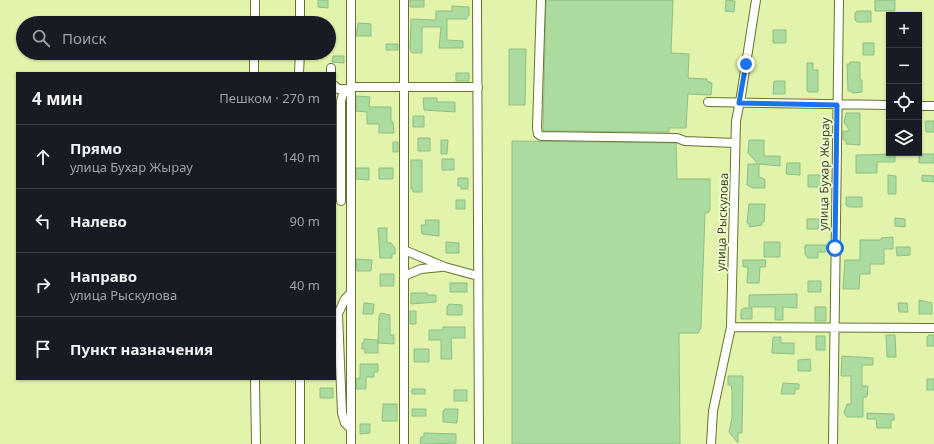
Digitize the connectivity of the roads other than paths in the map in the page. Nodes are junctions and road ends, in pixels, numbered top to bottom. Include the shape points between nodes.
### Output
1 (255, 0) edge
2 (300, 0) edge
3 (351, 0) edge
4 (404, 0) edge
5 (477, 0) edge
6 (541, 0) edge
7 (756, 0) edge
8 (838, 0) edge
9 (255, 16) edge
10 (300, 16) edge
11 (254, 60) edge
12 (300, 60) edge
13 (254, 72) edge
14 (299, 72) edge
15 (336, 87) edge
16 (404, 87) junction
17 (478, 87) junction
18 (349, 88) junction
19 (708, 102) dead end
20 (739, 103) junction
21 (837, 105) junction
22 (886, 106) edge
23 (922, 106) edge
24 (934, 106) edge
25 (735, 142) junction
26 (341, 201) dead end
27 (404, 250) junction
28 (445, 267) junction
29 (404, 276) junction
30 (478, 276) junction
31 (350, 294) junction
32 (731, 327) junction
33 (835, 328) junction
34 (934, 328) edge
35 (255, 380) edge
36 (300, 380) edge
37 (351, 429) junction
38 (256, 444) edge
39 (300, 444) edge
40 (351, 444) edge
41 (404, 444) edge
42 (479, 444) edge
43 (711, 444) edge
44 (833, 444) edge

1 - 9 street
2 - 10 street
3 - 18 street
4 - 16 street
5 - 17 street
6 - 25 street via 536,128 538,134
7 - 20 street, улица Рыскулова
8 - 21 street, улица Бухар Жырау
11 - 13 street
12 - 14 street
15 - 18 street
16 - 17 street
16 - 18 street
16 - 27 street
17 - 30 street
18 - 26 street via 341,101
18 - 31 street
19 - 20 street
20 - 21 street
20 - 25 street, улица Рыскулова
21 - 22 street
21 - 33 street, улица Бухар Жырау
23 - 24 street
25 - 32 street, улица Рыскулова
27 - 28 street
27 - 29 street
28 - 29 street via 434,266
28 - 30 street
29 - 41 street
30 - 42 street
31 - 37 street
31 - 37 street via 338,314 342,413 345,423
32 - 33 street
32 - 43 street, улица Рыскулова via 713,411
33 - 34 street
33 - 44 street, улица Бухар Жырау
35 - 38 street
36 - 39 street
37 - 40 street

